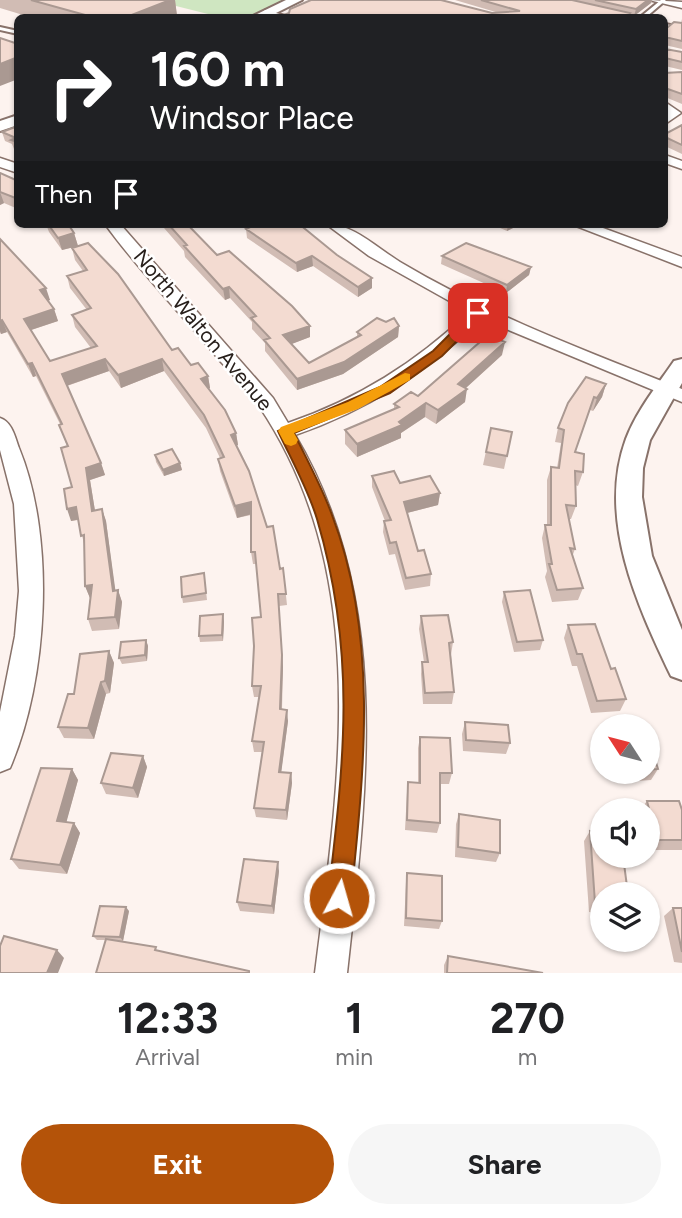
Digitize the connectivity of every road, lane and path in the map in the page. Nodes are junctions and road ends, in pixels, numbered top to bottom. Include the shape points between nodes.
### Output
1 (296, 0) edge
2 (660, 0) edge
3 (682, 5) edge
4 (262, 14) edge
5 (645, 14) edge
6 (668, 108) edge
7 (668, 118) edge
8 (116, 228) edge
9 (339, 228) edge
10 (589, 228) edge
11 (682, 262) edge
12 (478, 313) junction
13 (682, 366) edge
14 (674, 393) edge
15 (0, 425) edge
16 (286, 431) junction
17 (682, 666) edge
18 (0, 759) edge
19 (331, 973) edge

1 - 4 street
2 - 3 street
2 - 5 lane
6 - 7 street via 676,113
8 - 16 street, North Walton Avenue via 248,379
9 - 12 street via 389,264
10 - 11 street
12 - 14 street
12 - 16 street via 437,354 385,390
13 - 14 street
14 - 17 street via 637,442 630,469 629,505 644,574
15 - 18 street via 18,469 30,541 25,645
16 - 19 street, North Walton Avenue via 325,516 344,589 352,649 354,774

